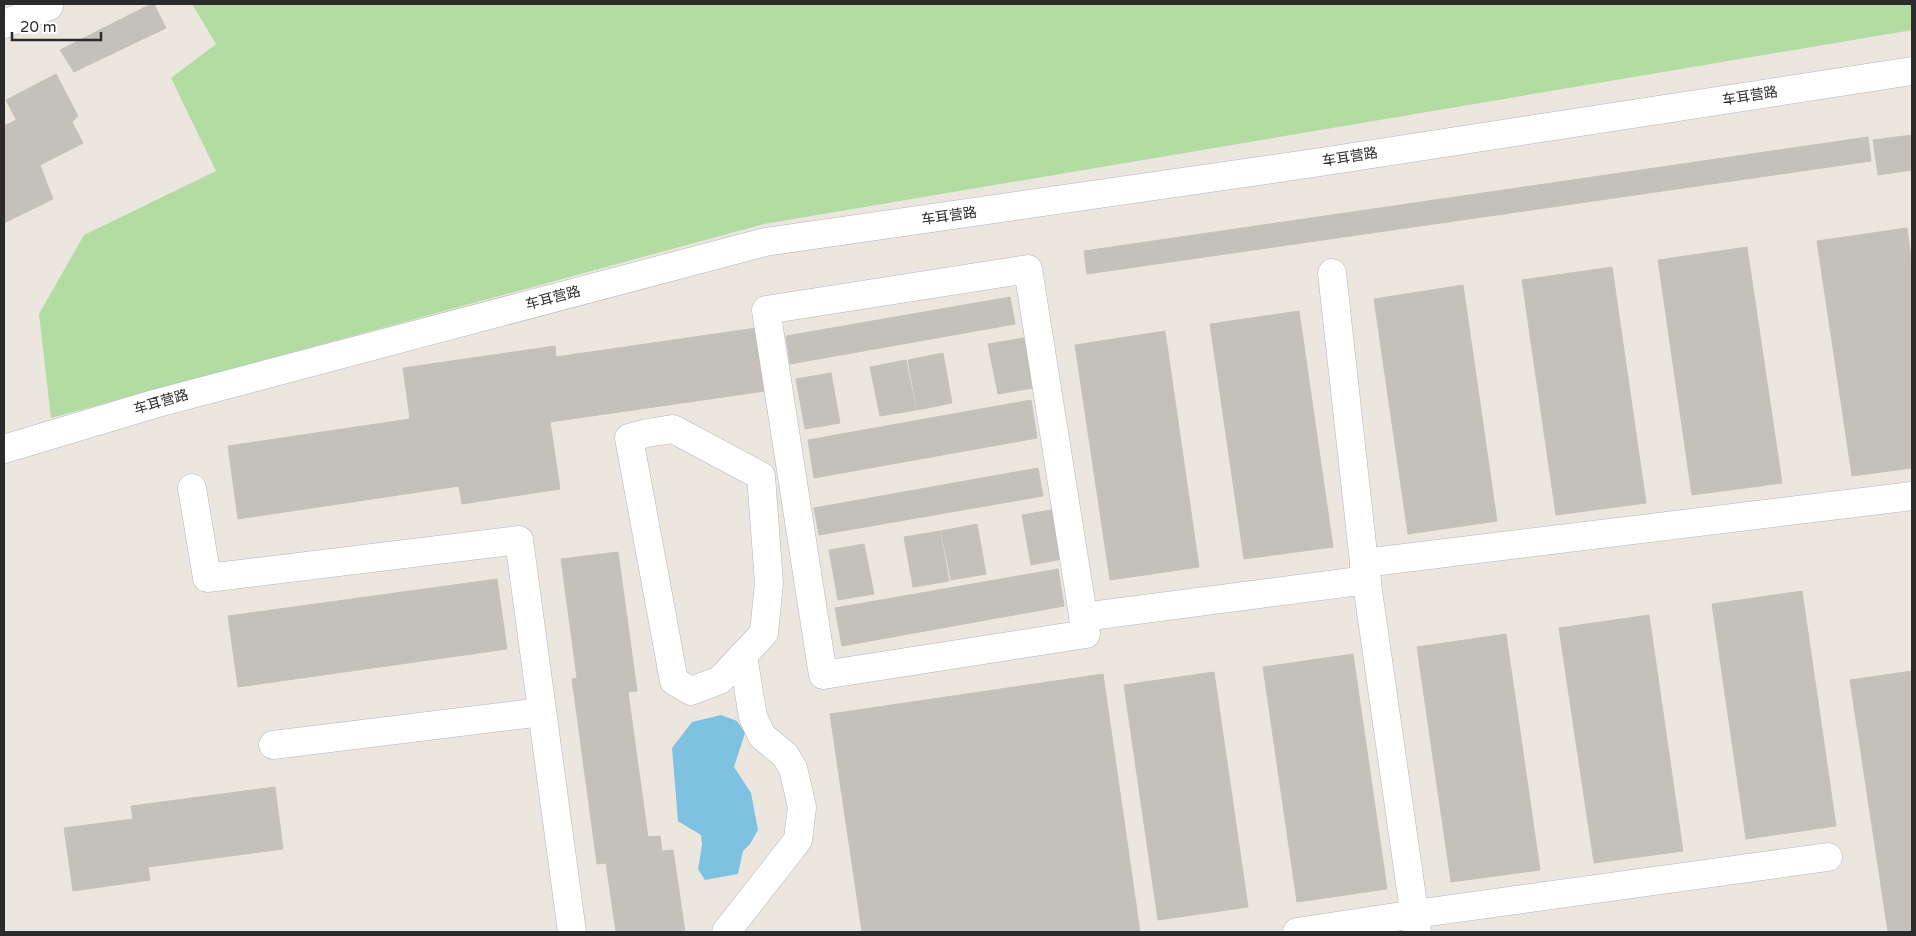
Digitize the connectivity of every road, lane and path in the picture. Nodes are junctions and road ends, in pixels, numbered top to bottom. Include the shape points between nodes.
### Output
1 (48, 4) edge
2 (4, 24) edge
3 (1912, 71) edge
4 (1332, 273) dead end
5 (4, 449) edge
6 (192, 488) dead end
7 (1912, 496) edge
8 (1366, 571) junction
9 (1083, 617) junction
10 (743, 656) junction
11 (542, 712) junction
12 (273, 745) dead end
13 (1828, 857) dead end
14 (1416, 923) edge
15 (572, 932) edge
16 (726, 932) edge
17 (1297, 932) edge

1 - 2 street
3 - 5 street, 车耳营路 via 1314,163 765,242 154,404
4 - 8 street
6 - 11 street via 207,578 519,540
7 - 8 street
8 - 9 street
8 - 14 street
9 - 9 street via 1028,269 766,310 824,675 1086,634
10 - 10 street via 764,633 769,583 762,476 673,429 629,438 674,681 691,691 720,680
10 - 16 street via 753,718 762,736 785,755 793,768 802,807 798,840
11 - 12 street
11 - 15 street
13 - 14 street
14 - 17 street

